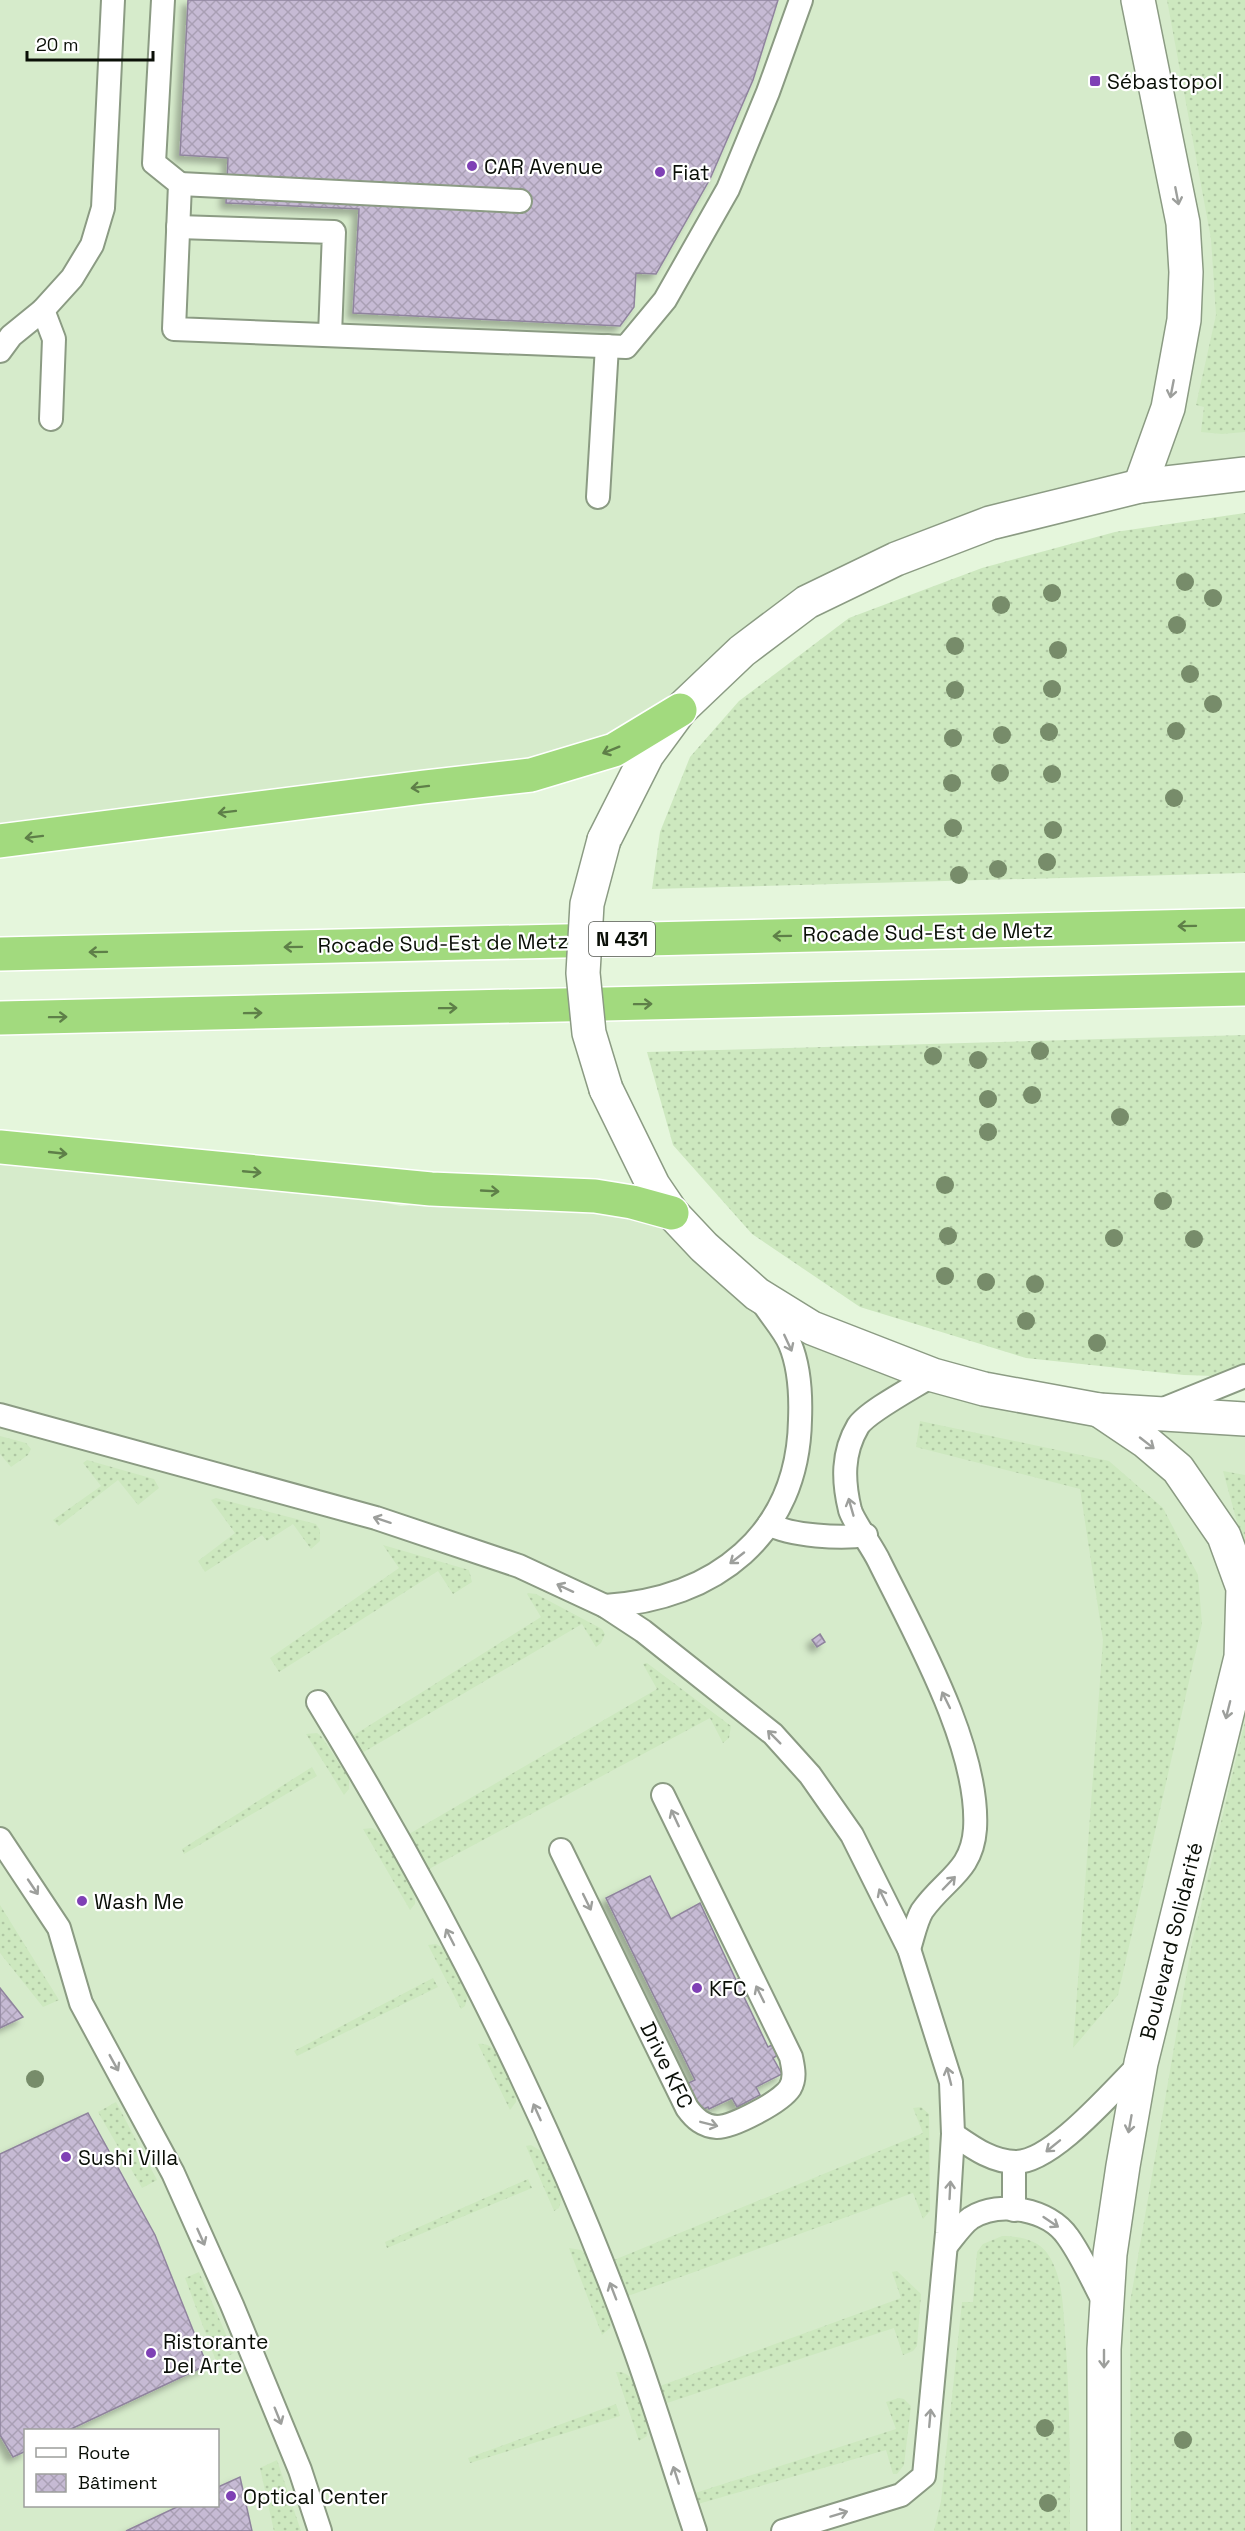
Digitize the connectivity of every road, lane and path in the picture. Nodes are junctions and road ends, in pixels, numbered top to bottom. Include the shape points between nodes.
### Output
1 (113, 0) edge
2 (163, 0) edge
3 (801, 0) edge
4 (1138, 0) edge
5 (180, 184) junction
6 (520, 201) dead end
7 (178, 227) junction
8 (43, 310) junction
9 (330, 335) junction
10 (607, 346) junction
11 (0, 351) edge
12 (51, 419) dead end
13 (1245, 474) edge
14 (1140, 486) junction
15 (598, 497) dead end
16 (680, 710) junction
17 (0, 842) edge
18 (1245, 925) edge
19 (0, 954) edge
20 (1245, 989) edge
21 (0, 1018) edge
22 (0, 1147) edge
23 (672, 1213) junction
24 (757, 1294) junction
25 (933, 1375) junction
26 (1245, 1376) edge
27 (1099, 1410) junction
28 (1151, 1414) junction
29 (0, 1415) edge
30 (1245, 1419) edge
31 (769, 1524) junction
32 (866, 1535) junction
33 (605, 1606) junction
34 (318, 1702) dead end
35 (663, 1795) dead end
36 (0, 1839) edge
37 (561, 1850) dead end
38 (909, 1949) junction
39 (1141, 2063) junction
40 (953, 2134) junction
41 (1014, 2162) junction
42 (1014, 2210) junction
43 (946, 2246) junction
44 (1107, 2308) junction
45 (320, 2531) edge
46 (694, 2531) edge
47 (783, 2531) edge
48 (1104, 2531) edge

1 - 8 lane via 103,208 92,245 72,278
2 - 5 lane via 154,163
3 - 10 lane via 728,189 665,300 626,347
4 -> 14 main road via 1182,223 1186,272 1184,321 1168,408
5 - 6 lane
5 - 7 lane
7 - 9 lane via 174,329
7 - 9 lane via 334,232
8 - 11 lane via 11,336
8 - 12 lane via 54,339
9 - 10 lane
10 - 15 lane
13 - 14 main road
14 - 16 main road via 990,523 876,568 807,602 742,651
16 -> 17 highway via 614,750 531,775
16 - 23 main road, bridge via 647,755 604,840 587,903 583,973 589,1033 606,1089 653,1185
18 -> 19 highway, Rocade Sud-Est de Metz / N 431
21 -> 20 highway
22 -> 23 highway via 431,1189 595,1196
23 - 24 main road
24 - 25 main road via 812,1328
24 -> 31 lane via 790,1343 800,1392 800,1449 785,1499
25 - 27 main road via 984,1389
32 -> 25 lane via 851,1513 845,1457 859,1425
26 - 28 lane
27 - 28 main road
27 -> 39 main road, Boulevard Solidarité via 1178,1469 1224,1536 1243,1588 1241,1657
28 - 30 main road
33 -> 29 lane via 519,1566 376,1518
31 - 32 lane via 780,1530 852,1538
31 -> 33 lane via 753,1545 691,1587 633,1604
38 -> 32 lane via 922,1911 963,1869 972,1851 973,1789 952,1714
38 -> 33 lane via 852,1835 810,1775 765,1728 643,1631
46 -> 34 lane via 634,2346 516,2065 408,1856
37 -> 35 lane, Drive KFC via 695,2119 718,2127 779,2100 791,2087 791,2056
36 -> 45 lane via 59,1928 81,2003 172,2174 232,2305 300,2470
40 -> 38 lane via 951,2082
39 -> 41 lane via 1049,2151 1029,2161
39 -> 44 main road, Boulevard Solidarité via 1110,2254
40 - 41 lane via 978,2151
43 -> 40 lane
41 - 42 lane
42 - 43 lane via 996,2210 971,2218
42 -> 44 lane via 1040,2214 1057,2224 1068,2236
47 -> 43 lane via 901,2495 924,2476
44 -> 48 main road, Boulevard Solidarité

